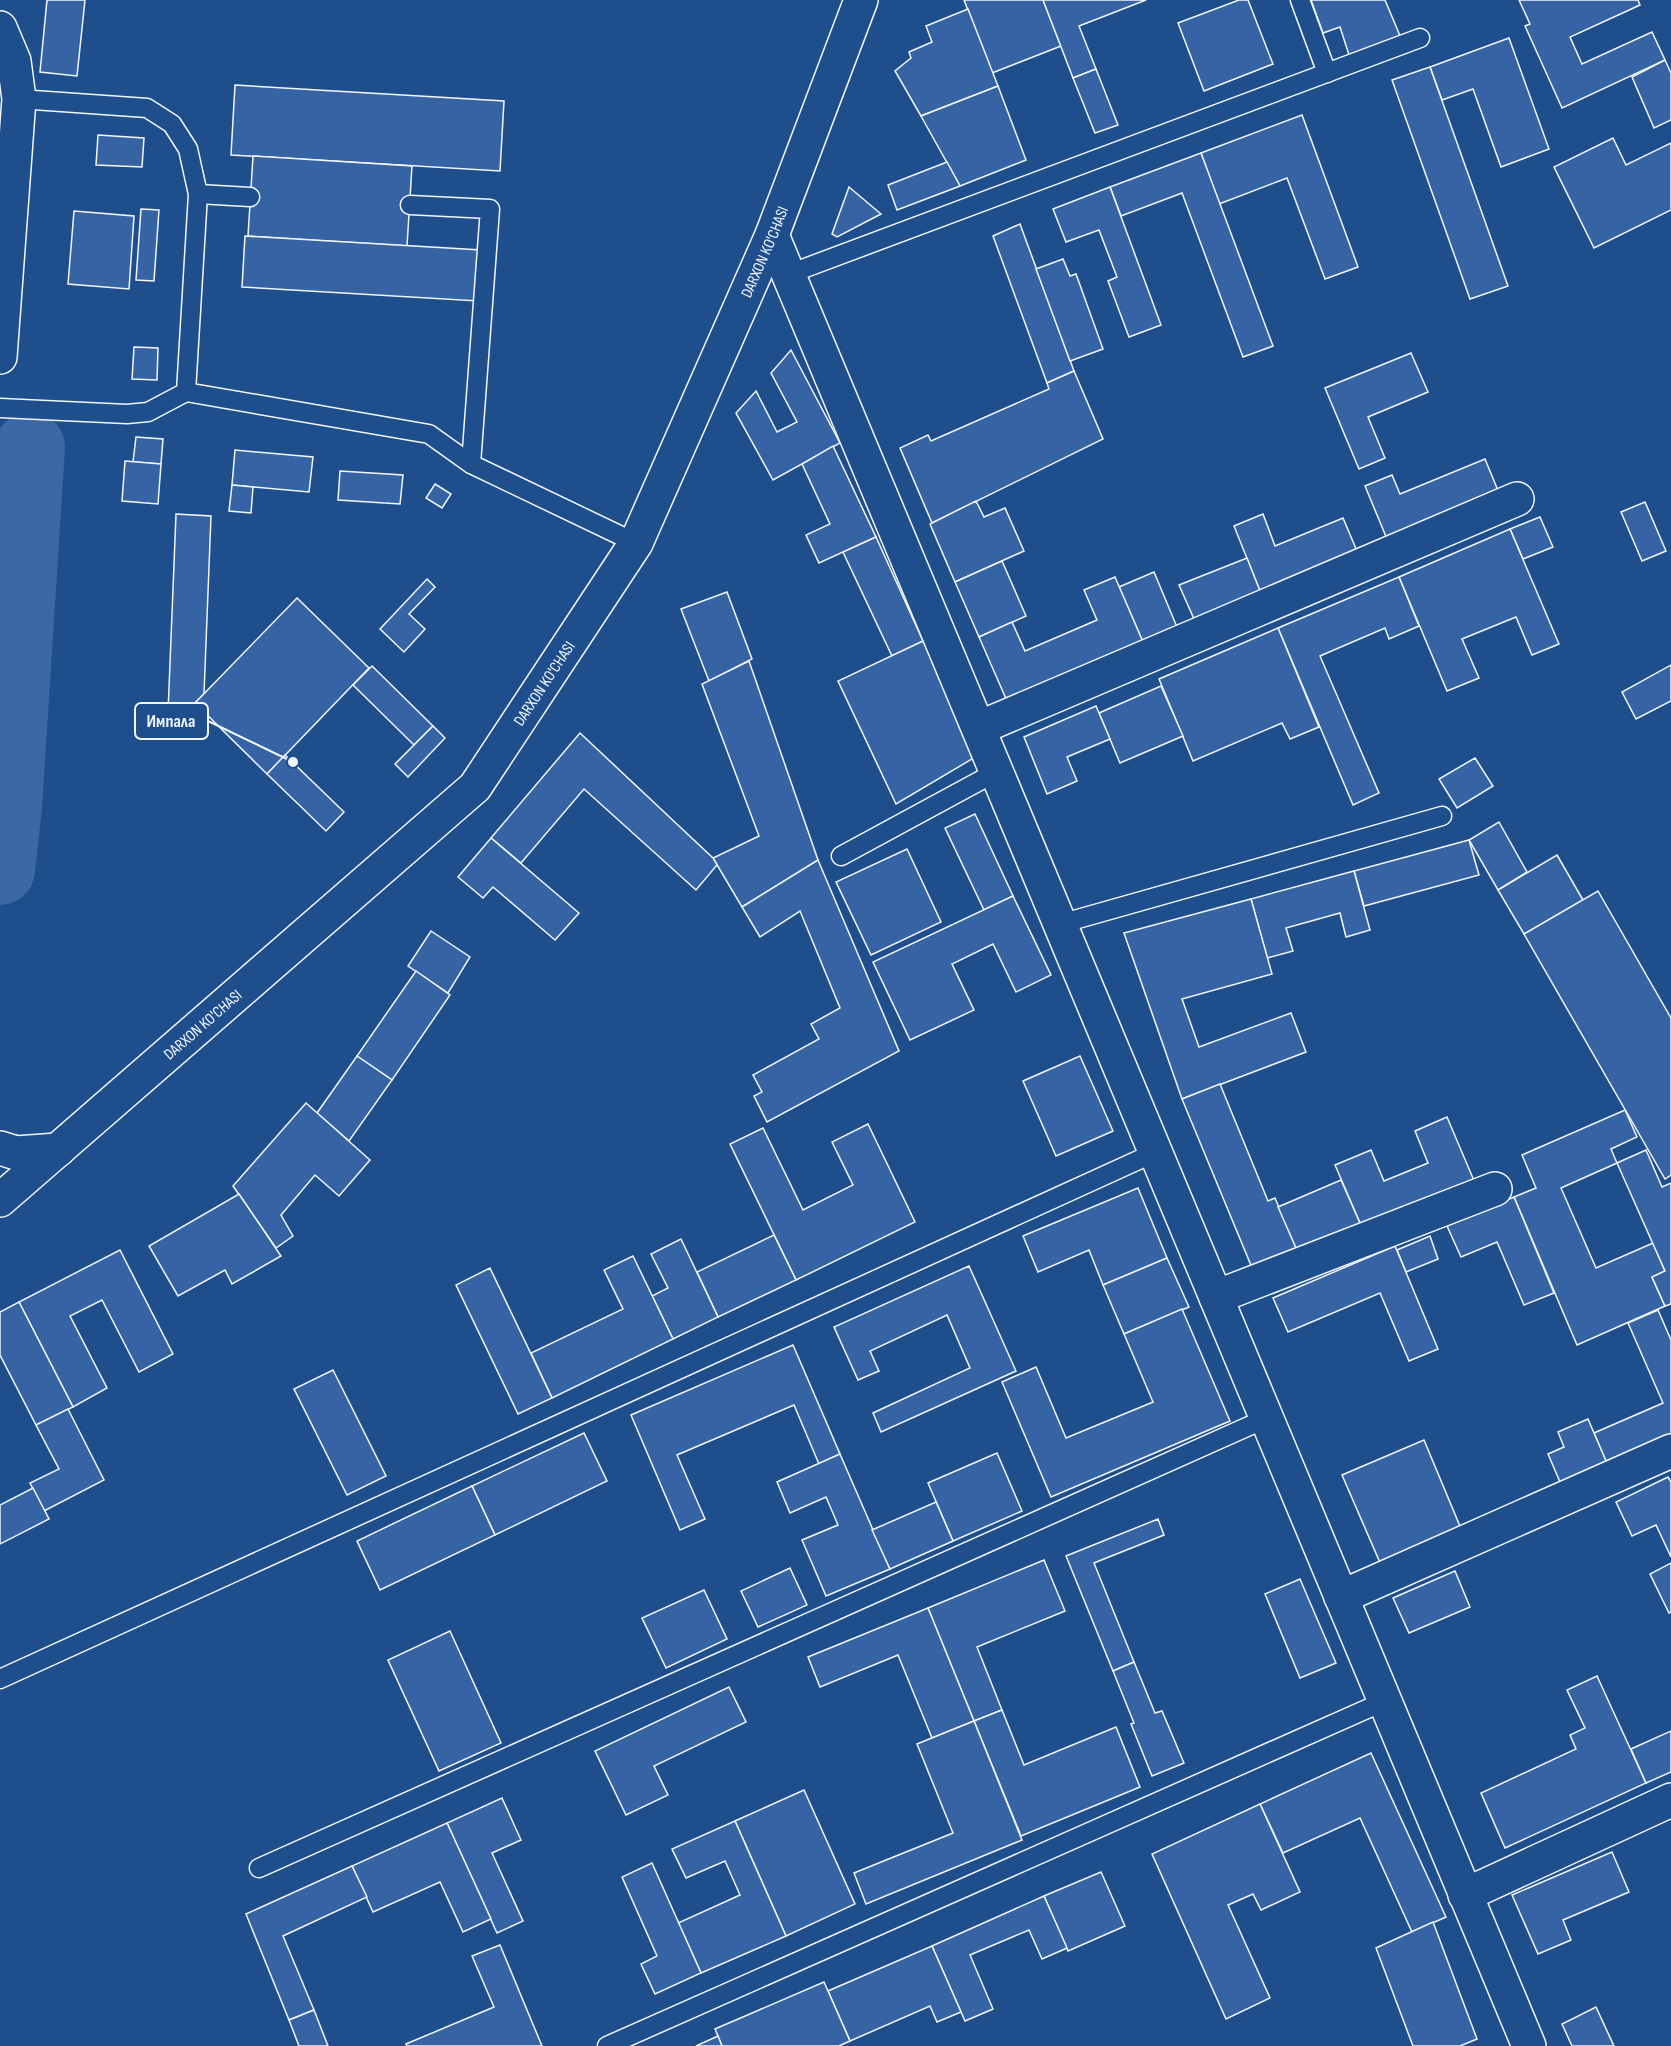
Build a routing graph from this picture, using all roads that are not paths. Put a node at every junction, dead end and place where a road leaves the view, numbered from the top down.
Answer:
1 (861, 0) edge
2 (1300, 0) edge
3 (0, 28) edge
4 (1420, 38) dead end
5 (1327, 73) junction
6 (19, 99) junction
7 (198, 194) junction
8 (250, 197) dead end
9 (410, 206) dead end
10 (772, 234) junction
11 (789, 274) junction
12 (0, 357) edge
13 (186, 392) junction
14 (0, 408) edge
15 (471, 464) junction
16 (1517, 499) dead end
17 (636, 543) junction
18 (978, 728) junction
19 (996, 772) junction
20 (1442, 816) dead end
21 (841, 856) dead end
22 (1060, 924) junction
23 (0, 1148) edge
24 (58, 1150) junction
25 (1156, 1152) junction
26 (1495, 1189) dead end
27 (0, 1200) edge
28 (1216, 1297) junction
29 (1266, 1418) junction
30 (1671, 1451) edge
31 (1341, 1597) junction
32 (0, 1679) edge
33 (1385, 1701) junction
34 (1671, 1800) edge
35 (259, 1868) dead end
36 (1465, 1894) junction
37 (607, 2046) edge
38 (1529, 2046) edge

1 - 10 main road, DARXON KO'CHASI
2 - 5 lane
3 - 6 main road
4 - 5 lane
5 - 11 lane
6 - 7 lane
6 - 12 main road
7 - 8 lane
7 - 13 lane
9 - 15 lane
10 - 11 main road
10 - 17 main road, DARXON KO'CHASI
11 - 18 main road
13 - 14 lane
13 - 15 lane
15 - 17 lane
16 - 18 main road
17 - 24 main road, DARXON KO'CHASI
18 - 19 main road
19 - 21 lane
19 - 22 main road
20 - 22 lane
22 - 25 main road
23 - 24 main road
24 - 27 main road, DARXON KO'CHASI
25 - 28 main road
25 - 32 lane
26 - 28 main road
28 - 29 main road
29 - 31 main road
29 - 35 lane
30 - 31 main road
31 - 33 main road
33 - 36 main road
33 - 37 lane
34 - 36 main road
36 - 38 main road

